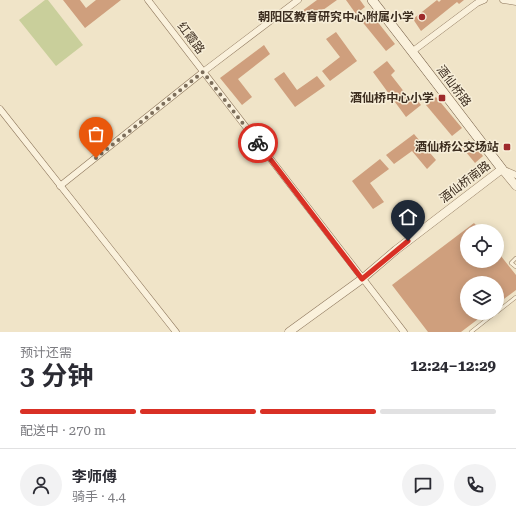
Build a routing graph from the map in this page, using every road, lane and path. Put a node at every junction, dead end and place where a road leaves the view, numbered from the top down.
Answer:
1 (148, 0) edge
2 (298, 0) edge
3 (372, 0) edge
4 (484, 0) edge
5 (503, 0) edge
6 (516, 2) edge
7 (412, 51) junction
8 (203, 72) junction
9 (0, 109) edge
10 (502, 169) junction
11 (516, 175) edge
12 (60, 186) junction
13 (516, 186) edge
14 (516, 258) edge
15 (516, 266) edge
16 (362, 279) junction
17 (516, 296) edge
18 (504, 306) edge
19 (486, 320) edge
20 (176, 332) edge
21 (290, 332) edge
22 (404, 332) edge
23 (471, 332) edge

1 - 8 street, 红霞路
2 - 8 street
3 - 7 main road, 酒仙桥路
4 - 7 street
5 - 6 street
7 - 10 main road, 酒仙桥路
8 - 12 street
8 - 16 street, 红霞路
9 - 12 street
10 - 11 street
10 - 13 street, 酒仙桥路
10 - 16 street, 酒仙桥南路
12 - 20 street
14 - 15 lane
16 - 21 street, 酒仙桥南路
16 - 22 street, 红霞路
17 - 18 lane
19 - 23 lane

